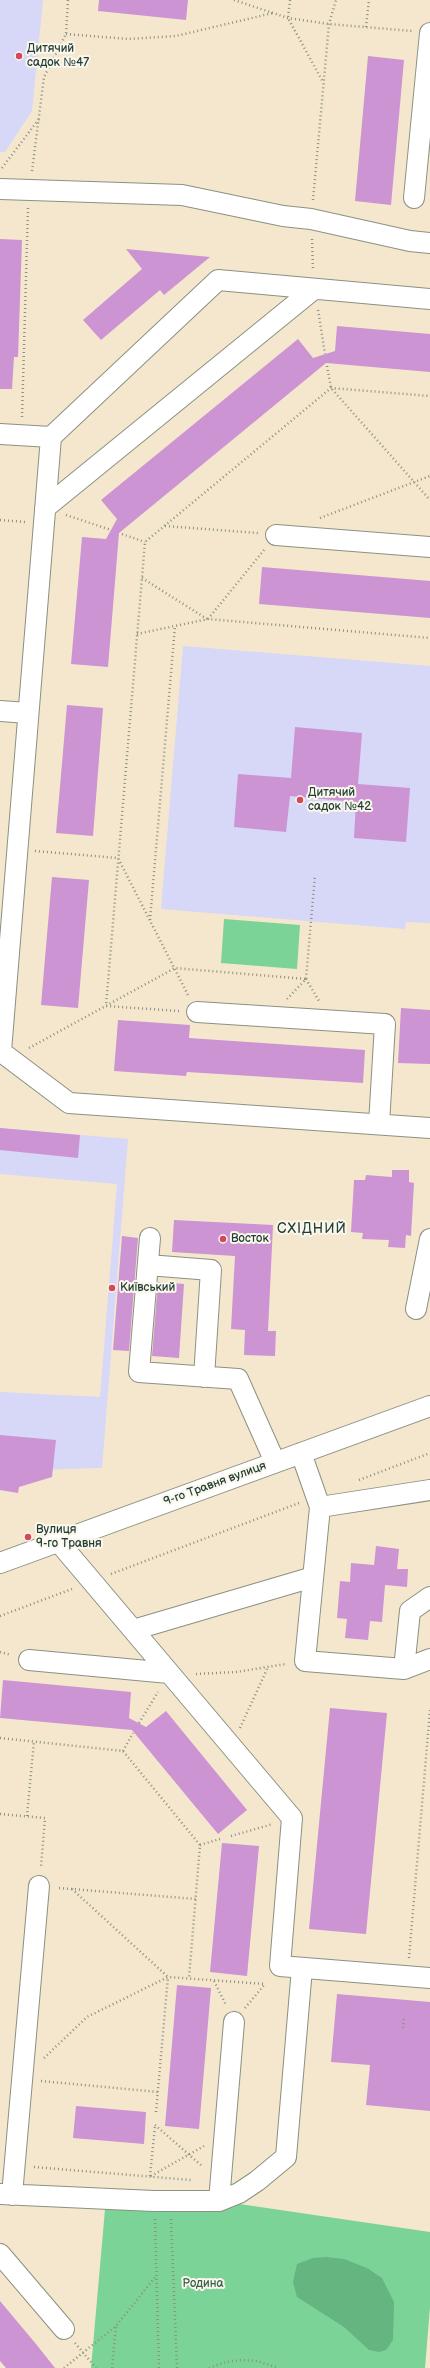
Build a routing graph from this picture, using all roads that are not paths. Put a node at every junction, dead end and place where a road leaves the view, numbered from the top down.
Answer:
1 (429, 33) edge
2 (0, 189) edge
3 (414, 198) dead end
4 (430, 243) edge
5 (314, 289) junction
6 (430, 299) edge
7 (0, 434) edge
8 (51, 438) junction
9 (44, 516) junction
10 (276, 535) road end
11 (430, 547) edge
12 (0, 711) edge
13 (28, 713) junction
14 (6, 902) edge
15 (197, 1012) road end
16 (0, 1051) edge
17 (379, 1124) junction
18 (430, 1128) edge
19 (150, 1238) dead end
20 (430, 1239) edge
21 (148, 1265) junction
22 (416, 1309) dead end
23 (204, 1377) junction
24 (430, 1406) edge
25 (301, 1452) junction
26 (275, 1462) junction
27 (430, 1490) edge
28 (318, 1501) junction
29 (57, 1540) junction
30 (0, 1563) edge
31 (313, 1577) junction
32 (430, 1597) edge
33 (133, 1630) junction
34 (430, 1659) edge
35 (29, 1660) dead end
36 (404, 1669) junction
37 (170, 1673) junction
38 (39, 1886) road end
39 (302, 1968) junction
40 (430, 1978) edge
41 (234, 2022) road end
42 (220, 2192) junction
43 (6, 2194) edge
44 (0, 2254) edge
45 (64, 2329) dead end

1 - 3 street
2 - 4 street
5 - 6 street
5 - 8 street
5 - 9 street
7 - 8 street
8 - 9 street
9 - 13 street
10 - 11 street
12 - 13 street
13 - 14 street
14 - 16 street
15 - 17 street
16 - 17 street
17 - 18 street
19 - 21 street
20 - 22 street
21 - 23 street
21 - 23 street
23 - 26 street
24 - 25 street, 9-го Травня вулиця
25 - 26 street, 9-го Травня вулиця
25 - 28 street
26 - 29 street, 9-го Травня вулиця
27 - 28 street
28 - 31 street
29 - 30 street, 9-го Травня вулиця
29 - 33 street
31 - 33 street
31 - 36 street
32 - 36 street
33 - 37 street
34 - 36 street
35 - 37 street
37 - 39 street
38 - 43 street
39 - 40 street
39 - 42 street
41 - 42 street
42 - 43 street
44 - 45 street

